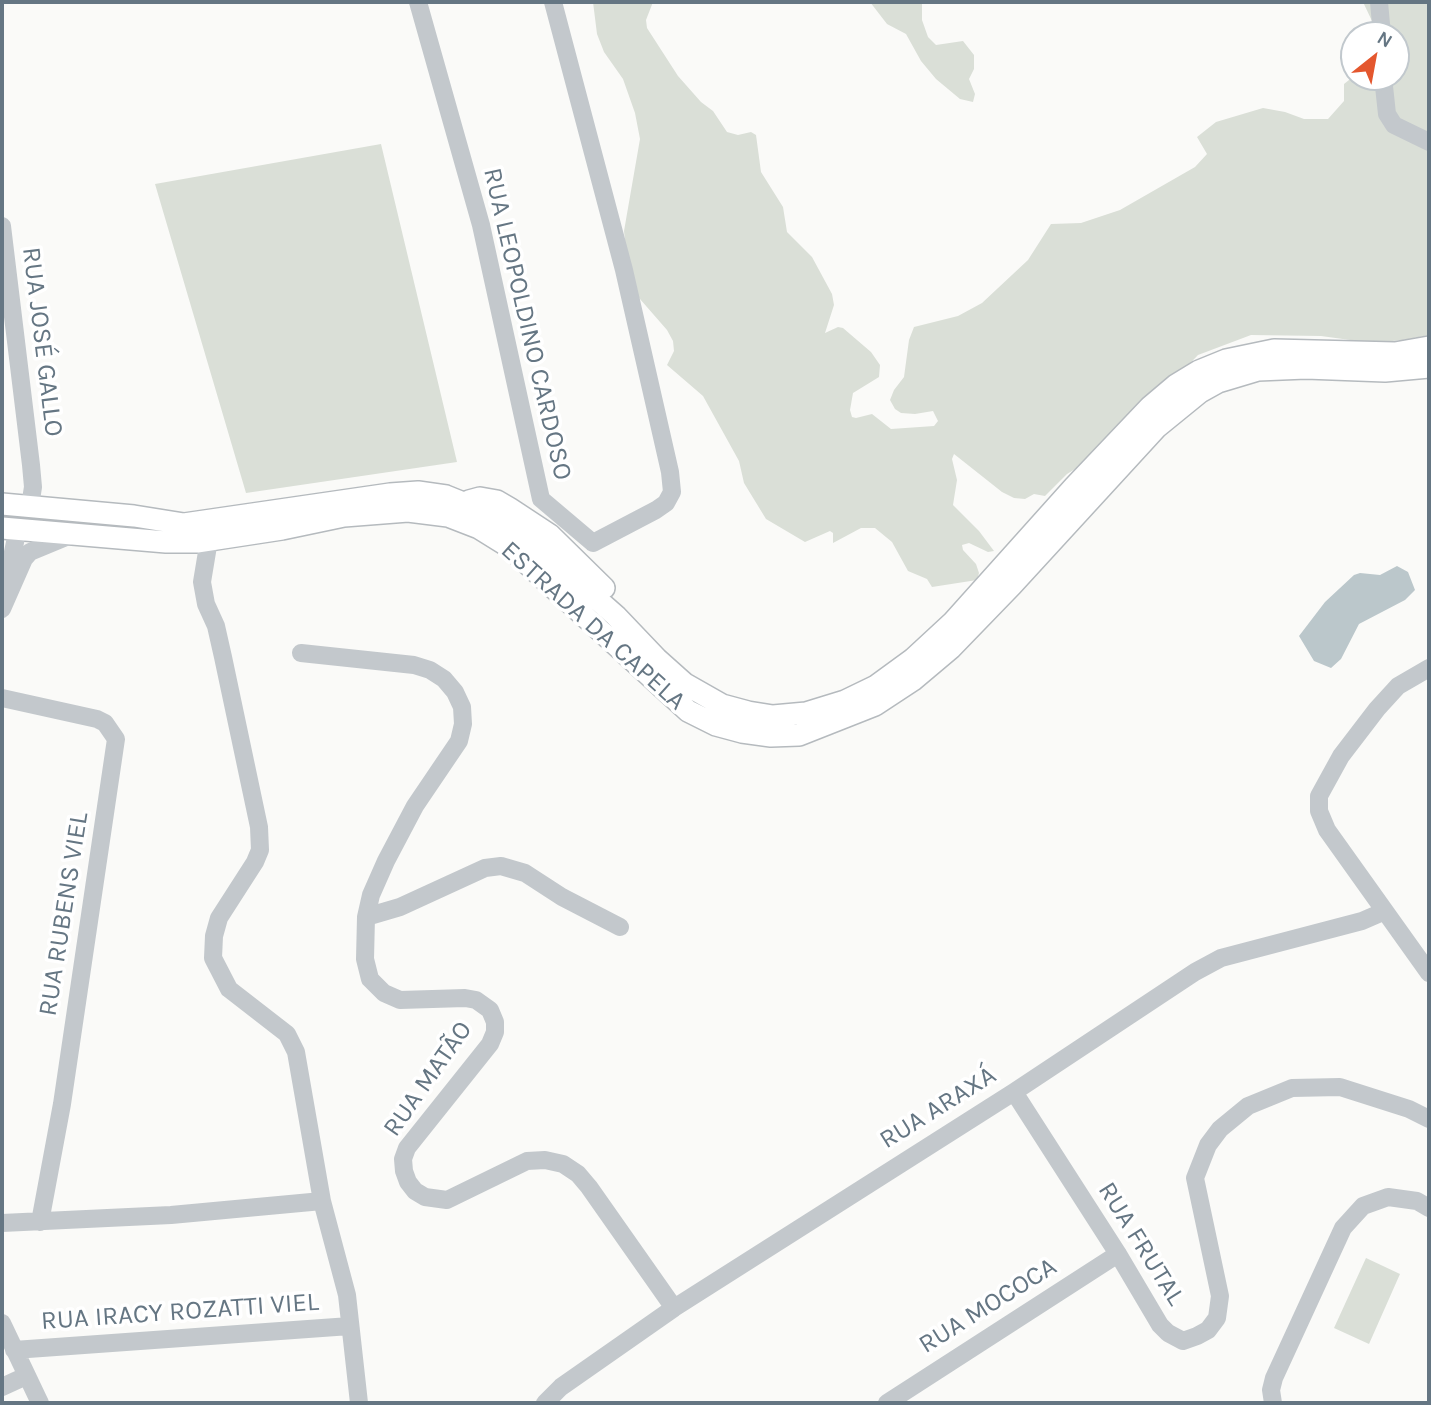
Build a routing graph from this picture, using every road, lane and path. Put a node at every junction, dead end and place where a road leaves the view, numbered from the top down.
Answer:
1 (418, 2) edge
2 (553, 2) edge
3 (1379, 2) edge
4 (1381, 21) edge
5 (1385, 91) edge
6 (1429, 142) edge
7 (2, 226) edge
8 (1429, 347) edge
9 (1429, 368) edge
10 (541, 499) junction
11 (462, 502) junction
12 (2, 504) edge
13 (30, 506) junction
14 (509, 508) junction
15 (10, 528) edge
16 (75, 534) junction
17 (209, 540) junction
18 (593, 543) junction
19 (587, 572) junction
20 (2, 608) edge
21 (608, 620) junction
22 (300, 653) dead end
23 (1429, 668) edge
24 (2, 698) edge
25 (1385, 911) junction
26 (366, 917) junction
27 (621, 928) dead end
28 (1429, 973) edge
29 (1014, 1092) junction
30 (1429, 1119) edge
31 (322, 1201) junction
32 (1429, 1208) edge
33 (40, 1222) junction
34 (2, 1223) edge
35 (1118, 1254) junction
36 (674, 1308) junction
37 (2, 1323) edge
38 (350, 1326) junction
39 (14, 1350) junction
40 (26, 1376) junction
41 (2, 1387) edge
42 (547, 1402) edge
43 (40, 1403) edge
44 (359, 1403) edge
45 (887, 1403) edge
46 (1273, 1403) edge

1 - 10 street, RUA LEOPOLDINO CARDOSO
2 - 18 street
3 - 4 street
5 - 6 street
7 - 13 street, RUA JOSÉ GALLO
8 - 21 main road, ESTRADA DA CAPELA
9 - 21 main road, ESTRADA DA CAPELA
10 - 14 street
10 - 18 street, RUA LEOPOLDINO CARDOSO
11 - 13 main road, ESTRADA DA CAPELA
11 - 14 main road
11 - 21 main road, ESTRADA DA CAPELA
12 - 13 main road, ESTRADA DA CAPELA
14 - 19 main road
15 - 16 main road, ESTRADA DA CAPELA
15 - 20 street
16 - 17 main road, ESTRADA DA CAPELA
16 - 20 street
17 - 21 main road, ESTRADA DA CAPELA
17 - 31 street
18 - 19 street
19 - 21 main road
22 - 26 street, RUA MATÃO
23 - 25 street
24 - 33 street, RUA RUBENS VIEL
25 - 28 street
25 - 29 street, RUA ARAXÁ
26 - 27 street
26 - 36 street, RUA MATÃO
29 - 35 street, RUA FRUTAL
29 - 36 street, RUA ARAXÁ
30 - 35 street, RUA FRUTAL
31 - 33 street
31 - 38 street
32 - 46 street
33 - 34 street
35 - 45 street, RUA MOCOCA
36 - 42 street, RUA ARAXÁ
37 - 39 street
38 - 39 street, RUA IRACY ROZATTI VIEL
38 - 44 street
39 - 40 street
40 - 41 street
40 - 43 street

